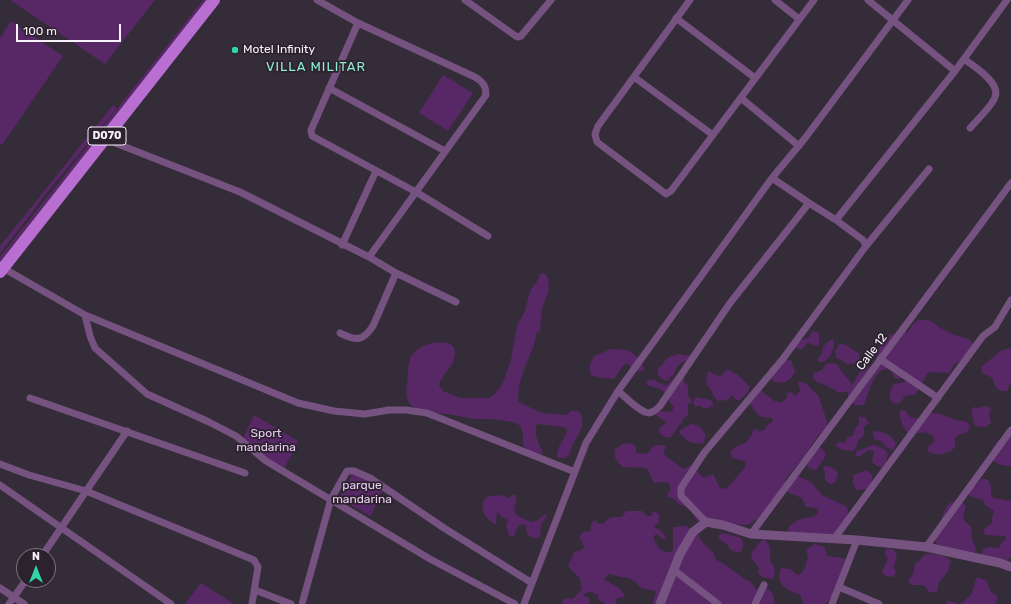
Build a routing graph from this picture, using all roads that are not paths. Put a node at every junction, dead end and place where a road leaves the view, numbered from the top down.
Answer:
1 (214, 0) edge
2 (317, 0) edge
3 (465, 0) edge
4 (551, 0) edge
5 (690, 0) edge
6 (775, 0) edge
7 (814, 0) edge
8 (868, 0) edge
9 (908, 0) edge
10 (1007, 0) edge
11 (676, 18) junction
12 (800, 19) junction
13 (893, 20) junction
14 (358, 23) junction
15 (964, 59) junction
16 (955, 71) junction
17 (634, 77) junction
18 (756, 78) junction
19 (330, 88) junction
20 (740, 98) junction
21 (970, 128) dead end
22 (712, 136) junction
23 (105, 139) junction
24 (799, 146) junction
25 (445, 151) junction
26 (929, 169) dead end
27 (376, 171) junction
28 (772, 178) junction
29 (1011, 183) edge
30 (416, 192) junction
31 (809, 203) junction
32 (836, 220) junction
33 (488, 236) dead end
34 (342, 245) junction
35 (866, 246) junction
36 (369, 258) junction
37 (1, 270) edge
38 (396, 273) junction
39 (1011, 300) edge
40 (456, 302) dead end
41 (85, 314) junction
42 (340, 333) dead end
43 (880, 360) junction
44 (618, 391) junction
45 (30, 398) dead end
46 (938, 398) junction
47 (1011, 430) edge
48 (127, 431) junction
49 (0, 464) edge
50 (575, 472) junction
51 (245, 473) dead end
52 (0, 485) edge
53 (86, 491) junction
54 (331, 499) junction
55 (706, 522) junction
56 (61, 527) junction
57 (751, 534) junction
58 (834, 539) junction
59 (857, 540) junction
60 (47, 548) edge
61 (926, 548) junction
62 (1010, 565) edge
63 (674, 570) junction
64 (532, 583) junction
65 (764, 585) dead end
66 (839, 587) junction
67 (0, 588) edge
68 (20, 588) edge
69 (255, 590) junction
70 (14, 597) junction
71 (9, 604) edge
72 (24, 604) edge
73 (172, 604) edge
74 (252, 604) edge
75 (291, 604) edge
76 (302, 604) edge
77 (515, 604) edge
78 (524, 604) edge
79 (660, 604) edge
80 (718, 604) edge
81 (755, 604) edge
82 (832, 604) edge
83 (879, 604) edge

1 - 23 main road, D070
2 - 14 street
3 - 4 street
5 - 11 street
6 - 12 street
7 - 12 street
8 - 13 street
9 - 13 street
10 - 15 street
11 - 17 street
11 - 18 street
12 - 18 street
13 - 16 street
13 - 24 street
14 - 19 street
14 - 25 street
15 - 16 street
15 - 21 street
16 - 32 street
17 - 22 street
17 - 22 street
18 - 20 street
19 - 25 street
19 - 27 street
20 - 22 street
20 - 24 street
23 - 34 street
23 - 37 main road, D070
24 - 28 street
25 - 30 street
26 - 35 street
27 - 30 street
27 - 34 street
28 - 31 street
28 - 44 street
29 - 43 street, Calle 12
30 - 33 street
30 - 36 street
31 - 32 street
31 - 44 street
32 - 35 street
34 - 36 street
35 - 55 street
36 - 38 street
37 - 41 street
38 - 40 street
38 - 42 street
39 - 46 street
41 - 50 street
41 - 54 street
43 - 46 street
43 - 57 street, Calle 12
44 - 50 street
45 - 48 street
46 - 58 street
47 - 61 street
48 - 51 street
48 - 53 street
49 - 53 street
50 - 64 street
52 - 56 street
53 - 56 street
53 - 69 street
54 - 64 street
54 - 76 street
54 - 77 street
55 - 57 street
55 - 63 street
56 - 60 street
56 - 73 street
57 - 58 street
58 - 59 street
59 - 61 street
59 - 66 street
61 - 62 street
63 - 79 street
63 - 80 street
64 - 78 street
65 - 81 street
66 - 82 street
66 - 83 street
67 - 70 street
68 - 70 street
69 - 74 street
69 - 75 street
70 - 71 street
70 - 72 street

